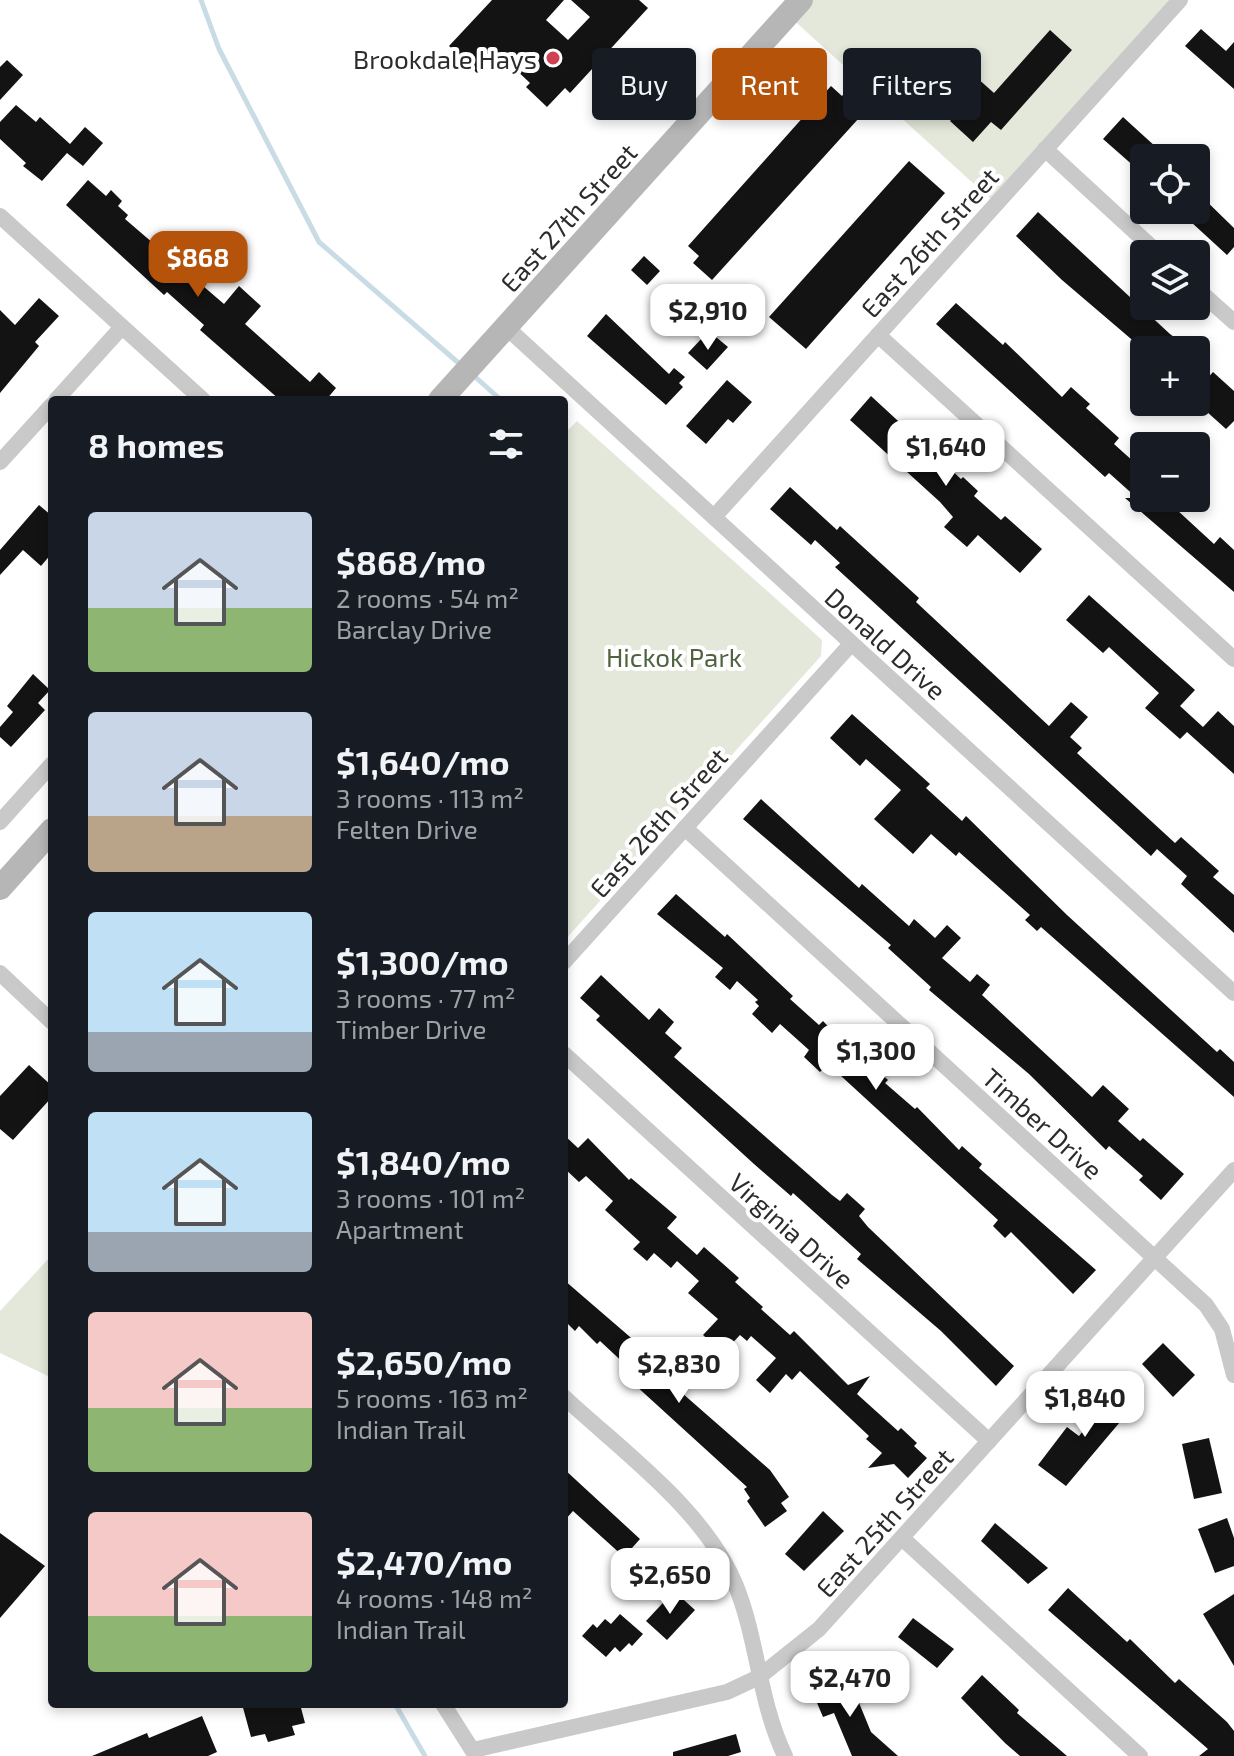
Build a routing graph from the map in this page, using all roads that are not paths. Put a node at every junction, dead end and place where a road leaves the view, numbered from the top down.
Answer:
1 (801, 0) edge
2 (1180, 0) edge
3 (1045, 149) junction
4 (0, 216) edge
5 (1144, 240) edge
6 (1210, 301) edge
7 (1234, 322) edge
8 (122, 327) junction
9 (878, 335) junction
10 (498, 336) junction
11 (60, 396) edge
12 (199, 396) edge
13 (444, 396) edge
14 (48, 409) edge
15 (0, 462) edge
16 (714, 517) junction
17 (851, 644) junction
18 (1234, 659) edge
19 (48, 768) edge
20 (0, 822) edge
21 (685, 828) junction
22 (48, 834) edge
23 (0, 888) edge
24 (568, 958) edge
25 (0, 973) edge
26 (1234, 993) edge
27 (48, 1018) edge
28 (568, 1058) edge
29 (1234, 1170) edge
30 (1155, 1258) junction
31 (1234, 1375) edge
32 (568, 1401) edge
33 (989, 1441) junction
34 (902, 1538) junction
35 (759, 1677) junction
36 (446, 1708) edge
37 (474, 1753) edge
38 (785, 1756) edge
39 (1140, 1756) edge

1 - 10 main road, East 27th Street
2 - 3 street, East 26th Street
3 - 5 street
3 - 9 street, East 26th Street
4 - 8 street
6 - 7 street
8 - 11 street
8 - 12 street
9 - 16 street, East 26th Street
9 - 18 street
10 - 13 main road, East 27th Street
10 - 16 street, Donald Drive
14 - 15 street
16 - 17 street, Donald Drive
17 - 21 street, East 26th Street
17 - 26 street, Donald Drive
19 - 20 street
21 - 24 street, East 26th Street
21 - 30 street, Timber Drive
22 - 23 main road
25 - 27 street
28 - 33 street, Virginia Drive
29 - 30 street, East 25th Street
30 - 31 street, Timber Drive
30 - 33 street, East 25th Street
32 - 35 street
33 - 34 street, East 25th Street
34 - 35 street, East 25th Street
34 - 39 street
35 - 37 street, East 25th Street
35 - 38 street
36 - 37 street

